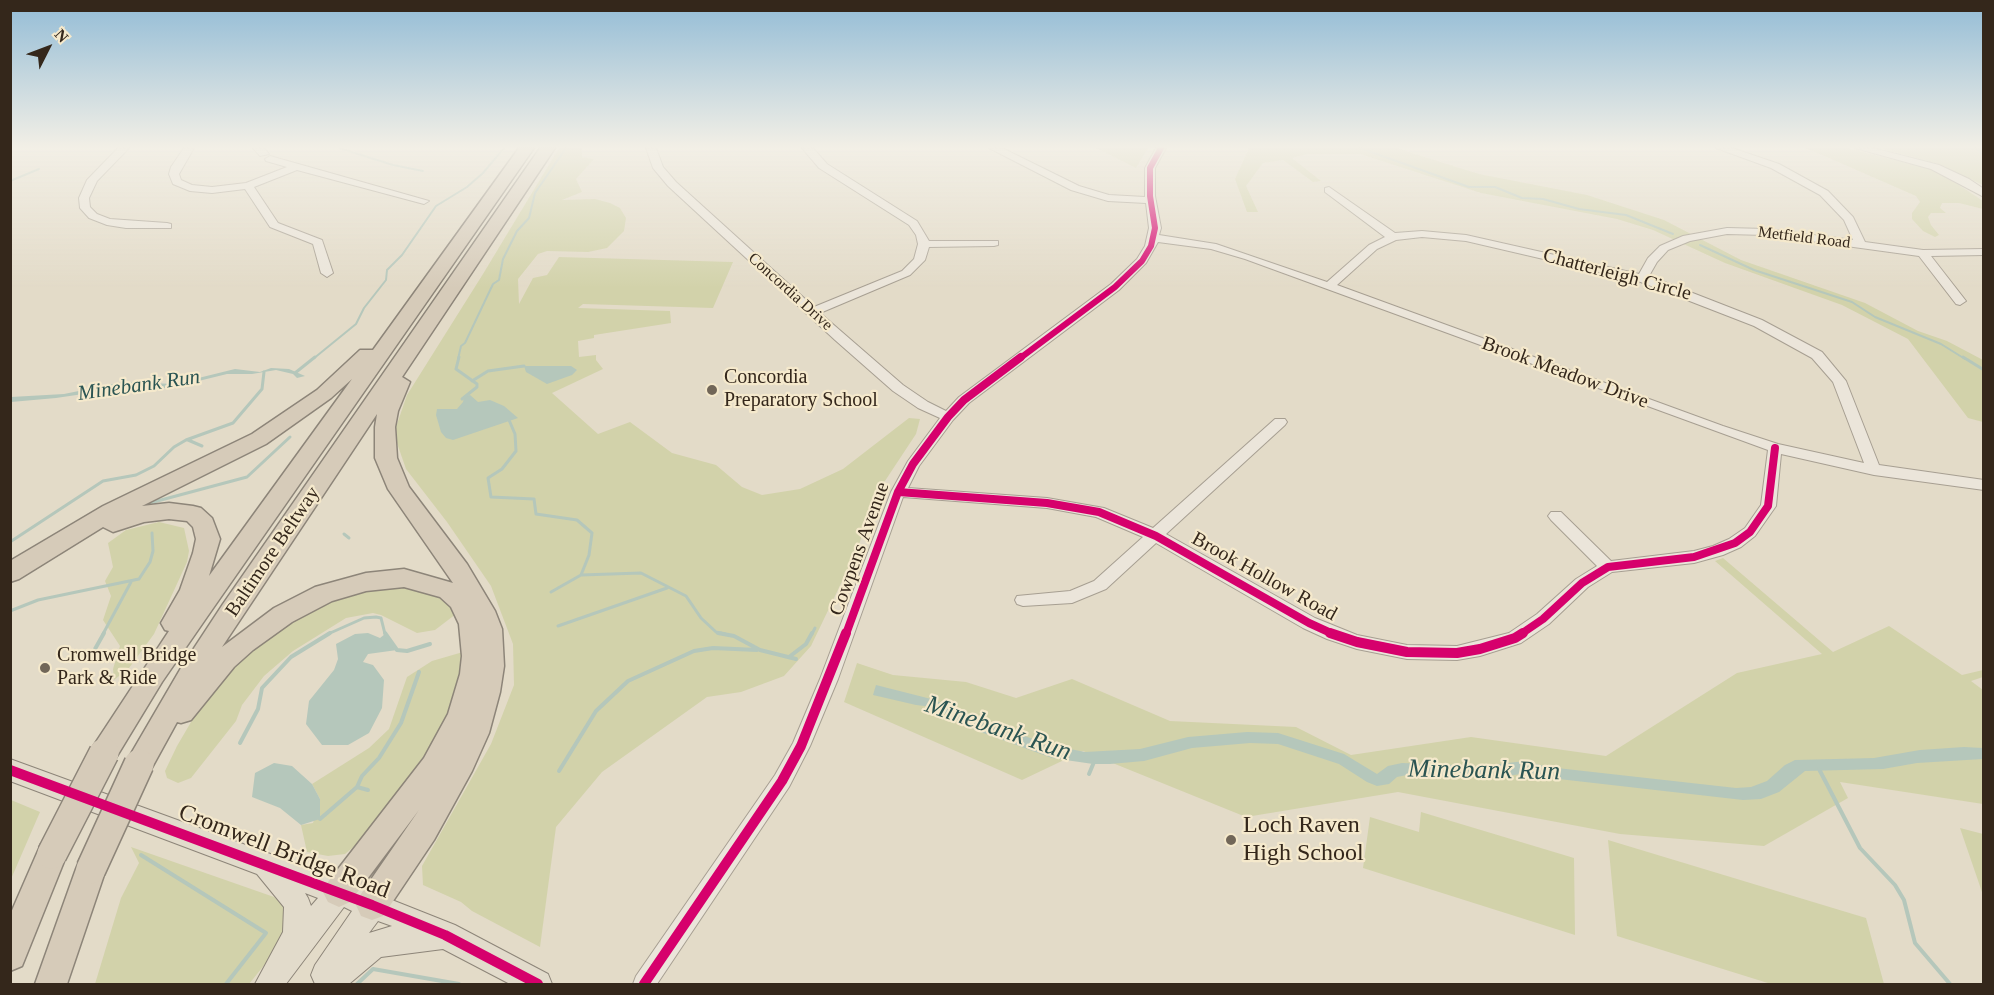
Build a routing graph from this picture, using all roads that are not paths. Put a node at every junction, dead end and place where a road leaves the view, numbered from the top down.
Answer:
1 (86, 194) edge
2 (254, 194) edge
3 (399, 194) edge
4 (494, 194) edge
5 (516, 194) edge
6 (685, 194) edge
7 (868, 194) edge
8 (1099, 194) edge
9 (1335, 194) edge
10 (1825, 194) edge
11 (1150, 196) joint
12 (424, 201) dead end
13 (167, 226) dead end
14 (1393, 237) junction
15 (1154, 238) junction
16 (994, 243) dead end
17 (924, 244) junction
18 (1861, 245) junction
19 (1983, 252) edge
20 (1923, 253) junction
21 (327, 273) dead end
22 (1641, 278) junction
23 (1329, 286) junction
24 (420, 299) junction
25 (1960, 301) dead end
26 (812, 312) junction
27 (422, 332) junction
28 (948, 417) junction
29 (1280, 422) dead end
30 (1775, 448) junction
31 (1874, 470) junction
32 (1983, 485) edge
33 (898, 492) junction
34 (1556, 516) dead end
35 (1156, 536) junction
36 (1608, 567) junction
37 (10, 573) edge
38 (10, 584) edge
39 (1023, 600) dead end
40 (108, 746) junction
41 (139, 764) junction
42 (10, 770) edge
43 (266, 865) junction
44 (339, 892) junction
45 (35, 897) junction
46 (372, 905) junction
47 (445, 935) junction
48 (10, 943) edge
49 (10, 955) edge
50 (274, 978) edge
51 (51, 984) edge
52 (319, 984) edge
53 (331, 984) edge
54 (538, 984) edge
55 (644, 984) edge

1 - 13 street
2 - 21 street
3 - 12 street
4 - 24 highway, Baltimore Beltway
5 - 27 highway, Baltimore Beltway
6 - 26 street, Concordia Drive
7 - 17 street
8 - 11 street
9 - 14 street
10 - 18 street
11 - 15 street
14 - 22 street, Chatterleigh Circle
14 - 23 street, Chatterleigh Circle
15 - 23 street, Brook Meadow Drive
15 - 28 street, Cowpens Avenue
16 - 17 street
17 - 26 street
18 - 20 street, Metfield Road
18 - 22 street, Metfield Road
19 - 20 street, Metfield Road
20 - 25 street
22 - 31 street, Chatterleigh Circle
23 - 30 street, Brook Meadow Drive
24 - 37 highway
24 - 40 highway, Baltimore Beltway
26 - 28 street, Concordia Drive
27 - 41 highway, Baltimore Beltway
27 - 46 highway
28 - 33 street, Cowpens Avenue
29 - 35 street
30 - 31 street, Brook Meadow Drive
30 - 36 street, Brook Hollow Road
31 - 32 street, Brook Meadow Drive
33 - 35 street, Brook Hollow Road
33 - 55 street, Cowpens Avenue
34 - 36 street
35 - 36 street, Brook Hollow Road
35 - 39 street
38 - 40 highway
40 - 45 highway, Baltimore Beltway, bridge
41 - 44 highway
41 - 51 highway, Baltimore Beltway, bridge
42 - 43 main road, Cromwell Bridge Road
43 - 44 main road, Cromwell Bridge Road
43 - 50 main road
44 - 46 main road, Cromwell Bridge Road
44 - 50 main road
45 - 48 highway
45 - 49 highway, Baltimore Beltway
46 - 47 main road, Cromwell Bridge Road
46 - 52 main road
47 - 53 main road
47 - 54 main road, Cromwell Bridge Road

